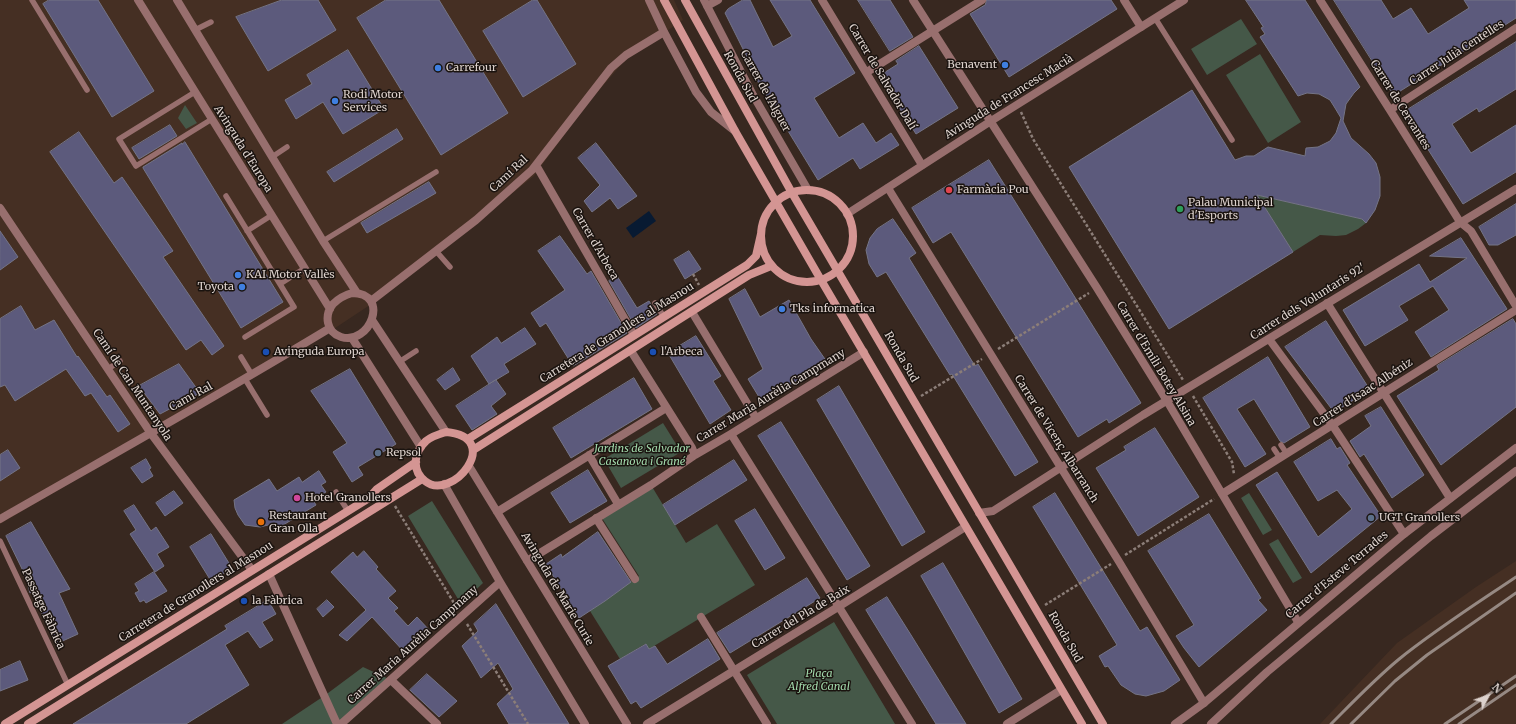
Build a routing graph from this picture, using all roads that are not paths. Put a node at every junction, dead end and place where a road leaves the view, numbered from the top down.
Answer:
1 (32, 0) edge
2 (138, 0) edge
3 (177, 0) edge
4 (649, 0) edge
5 (664, 0) edge
6 (685, 0) edge
7 (718, 0) edge
8 (822, 0) edge
9 (913, 0) edge
10 (982, 0) edge
11 (1124, 0) edge
12 (1184, 0) edge
13 (1320, 0) edge
14 (706, 3) edge
15 (1155, 18) junction
16 (211, 22) dead end
17 (1141, 27) junction
18 (1516, 28) edge
19 (195, 30) junction
20 (933, 31) junction
21 (664, 32) junction
22 (867, 72) junction
23 (87, 90) dead end
24 (195, 92) junction
25 (1390, 110) junction
26 (212, 119) junction
27 (991, 121) junction
28 (735, 131) junction
29 (1232, 140) dead end
30 (287, 147) dead end
31 (272, 157) junction
32 (536, 165) junction
33 (922, 166) junction
34 (436, 172) dead end
35 (888, 188) junction
36 (1516, 188) edge
37 (808, 190) junction
38 (792, 193) junction
39 (226, 196) dead end
40 (776, 202) junction
41 (0, 208) edge
42 (847, 214) junction
43 (272, 215) junction
44 (1460, 222) junction
45 (247, 231) junction
46 (761, 234) junction
47 (323, 241) junction
48 (436, 251) junction
49 (772, 266) junction
50 (450, 267) dead end
51 (305, 268) junction
52 (838, 271) junction
53 (821, 280) junction
54 (280, 284) junction
55 (357, 293) junction
56 (371, 301) junction
57 (655, 303) dead end
58 (1327, 303) junction
59 (1516, 306) edge
60 (330, 309) junction
61 (1516, 310) edge
62 (692, 312) junction
63 (664, 317) junction
64 (372, 320) junction
65 (330, 328) junction
66 (634, 335) junction
67 (245, 337) dead end
68 (352, 338) junction
69 (1269, 339) junction
70 (416, 351) dead end
71 (631, 351) junction
72 (864, 352) junction
73 (241, 357) dead end
74 (120, 361) dead end
75 (399, 362) junction
76 (108, 369) junction
77 (249, 377) junction
78 (1382, 393) junction
79 (1167, 401) junction
80 (666, 408) junction
81 (267, 415) dead end
82 (756, 418) junction
83 (1333, 426) junction
84 (150, 432) junction
85 (446, 432) junction
86 (731, 434) junction
87 (468, 439) junction
88 (1281, 445) dead end
89 (421, 448) junction
90 (1516, 448) edge
91 (1274, 449) dead end
92 (473, 450) junction
93 (589, 455) junction
94 (695, 455) junction
95 (1283, 456) junction
96 (416, 462) junction
97 (469, 466) junction
98 (1060, 467) junction
99 (1516, 471) edge
100 (422, 479) junction
101 (444, 484) junction
102 (336, 492) dead end
103 (1222, 494) junction
104 (1450, 498) junction
105 (618, 504) junction
106 (348, 511) junction
107 (497, 512) junction
108 (979, 513) junction
109 (596, 518) junction
110 (0, 519) edge
111 (966, 527) junction
112 (1404, 534) junction
113 (0, 541) edge
114 (527, 561) junction
115 (252, 570) junction
116 (269, 574) junction
117 (634, 579) dead end
118 (500, 582) junction
119 (838, 607) junction
120 (701, 617) dead end
121 (1298, 622) junction
122 (734, 670) junction
123 (391, 680) junction
124 (68, 685) junction
125 (1061, 690) junction
126 (1204, 702) junction
127 (5, 724) edge
128 (28, 724) edge
129 (337, 724) edge
130 (341, 724) edge
131 (437, 724) edge
132 (586, 724) edge
133 (627, 724) edge
134 (647, 724) edge
135 (767, 724) edge
136 (912, 724) edge
137 (1006, 724) edge
138 (1082, 724) edge
139 (1102, 724) edge
140 (1175, 724) edge
141 (1212, 724) edge

1 - 23 lane
2 - 24 street, Avinguda d'Europa
3 - 19 street, Avinguda d'Europa
4 - 21 street
5 - 28 main road
6 - 38 main road, Ronda Sud
7 - 14 street
8 - 22 street, Carrer de Salvador Dalí
9 - 20 street, Carrer d'Emili Botey Alsina
10 - 20 street
11 - 17 street
12 - 15 street, Avinguda de Francesc Macià
13 - 25 street, Carrer de Cervantes
14 - 37 street, Carrer de l'Alguer
15 - 17 street, Avinguda de Francesc Macià
15 - 29 lane
16 - 19 lane
17 - 27 street, Avinguda de Francesc Macià
18 - 25 street, Carrer Julià Centelles
19 - 31 street, Avinguda d'Europa
20 - 22 street
20 - 27 street, Carrer d'Emili Botey Alsina
21 - 28 street
21 - 32 street, Camí Ral
22 - 33 street, Carrer de Salvador Dalí
24 - 26 street, Avinguda d'Europa
24 - 26 lane
25 - 44 street, Carrer de Cervantes
26 - 43 street, Avinguda d'Europa
27 - 33 street, Avinguda de Francesc Macià
27 - 79 street, Carrer d'Emili Botey Alsina
28 - 40 main road
30 - 31 lane
31 - 47 street, Avinguda d'Europa
32 - 48 street, Camí Ral
32 - 66 street, Carrer d'Arbeca
33 - 35 street, Avinguda de Francesc Macià
34 - 47 lane
35 - 42 street, Avinguda de Francesc Macià
35 - 98 street, Carrer de Vicenç Albarranch
36 - 44 street, Carrer dels Voluntaris 92'
37 - 38 main road
37 - 42 main road
38 - 40 main road
38 - 52 main road, Ronda Sud
39 - 45 lane
40 - 46 main road, Carretera de Granollers al Masnou
40 - 53 main road
41 - 76 street, Camí de Can Muntanyola
42 - 52 main road
43 - 45 lane
43 - 51 street, Avinguda d'Europa
44 - 58 street, Carrer dels Voluntaris 92'
44 - 59 street, Carrer de Cervantes
45 - 54 lane
46 - 49 main road
46 - 63 main road, Carretera de Granollers al Masnou
47 - 55 street, Avinguda d'Europa
48 - 50 lane
48 - 56 street, Camí Ral
49 - 53 main road
49 - 62 main road, Carretera de Granollers al Masnou
51 - 54 lane
51 - 60 street, Avinguda d'Europa
52 - 53 main road
52 - 108 main road, Ronda Sud
53 - 72 main road
54 - 67 lane
55 - 56 street
55 - 60 street
56 - 64 street
57 - 63 lane
58 - 69 street, Carrer dels Voluntaris 92'
58 - 78 street
60 - 65 street
61 - 78 street, Carrer d'Isaac Albéniz
62 - 71 main road, Carretera de Granollers al Masnou
62 - 82 street
63 - 66 main road, Carretera de Granollers al Masnou
64 - 68 street
64 - 75 street
65 - 68 street
65 - 77 street, Camí Ral
66 - 87 main road, Carretera de Granollers al Masnou
68 - 89 street
69 - 79 street, Carrer dels Voluntaris 92'
69 - 83 street
70 - 75 lane
71 - 80 street
71 - 92 main road, Carretera de Granollers al Masnou
72 - 82 street, Carrer Maria Aurèlia Campmany
72 - 111 main road
73 - 77 lane
74 - 76 lane
75 - 85 street
76 - 84 street, Camí de Can Muntanyola
77 - 81 lane
77 - 84 street, Camí Ral
78 - 83 street, Carrer d'Isaac Albéniz
78 - 104 street
79 - 98 street
79 - 103 street, Carrer d'Emili Botey Alsina
80 - 93 street
80 - 94 street
82 - 86 street, Carrer Maria Aurèlia Campmany
83 - 95 street, Carrer d'Isaac Albéniz
83 - 112 street
84 - 110 street, Camí Ral
84 - 115 street, Camí de Can Muntanyola
85 - 87 main road
85 - 89 main road
86 - 94 street, Carrer Maria Aurèlia Campmany
86 - 119 street
87 - 92 main road
88 - 95 lane
89 - 96 main road
90 - 104 street, Carrer d'Esteve Terrades
91 - 95 lane
92 - 97 main road
93 - 105 street
93 - 107 street
94 - 105 street, Carrer Maria Aurèlia Campmany
95 - 103 street, Carrer d'Isaac Albéniz
96 - 100 main road
96 - 106 main road, Carretera de Granollers al Masnou
97 - 101 main road
97 - 107 street, Avinguda de Marie Curie
98 - 108 street
98 - 126 street, Carrer de Vicenç Albarranch
99 - 141 street
100 - 101 main road
100 - 116 main road
101 - 118 street
102 - 106 lane
103 - 121 street, Carrer d'Emili Botey Alsina
104 - 112 street, Carrer d'Esteve Terrades
105 - 109 street, Carrer Maria Aurèlia Campmany
106 - 115 main road, Carretera de Granollers al Masnou
107 - 114 street, Avinguda de Marie Curie
108 - 139 main road, Ronda Sud
109 - 114 street, Carrer Maria Aurèlia Campmany
109 - 117 street
111 - 119 street, Carrer del Pla de Baix
111 - 125 main road
112 - 121 street, Carrer d'Esteve Terrades
113 - 124 lane, Passatge Fàbrica
114 - 133 street, Avinguda de Marie Curie
115 - 124 main road, Carretera de Granollers al Masnou
116 - 128 main road
116 - 129 street
118 - 123 street, Carrer Maria Aurèlia Campmany
118 - 132 street
119 - 122 street, Carrer del Pla de Baix
119 - 136 street
120 - 122 street
121 - 126 street, Carrer d'Esteve Terrades
122 - 134 street, Carrer del Pla de Baix
122 - 135 street
123 - 130 street, Carrer Maria Aurèlia Campmany
123 - 131 street
124 - 127 main road, Carretera de Granollers al Masnou
125 - 137 street
125 - 138 main road
126 - 140 street, Carrer d'Esteve Terrades

